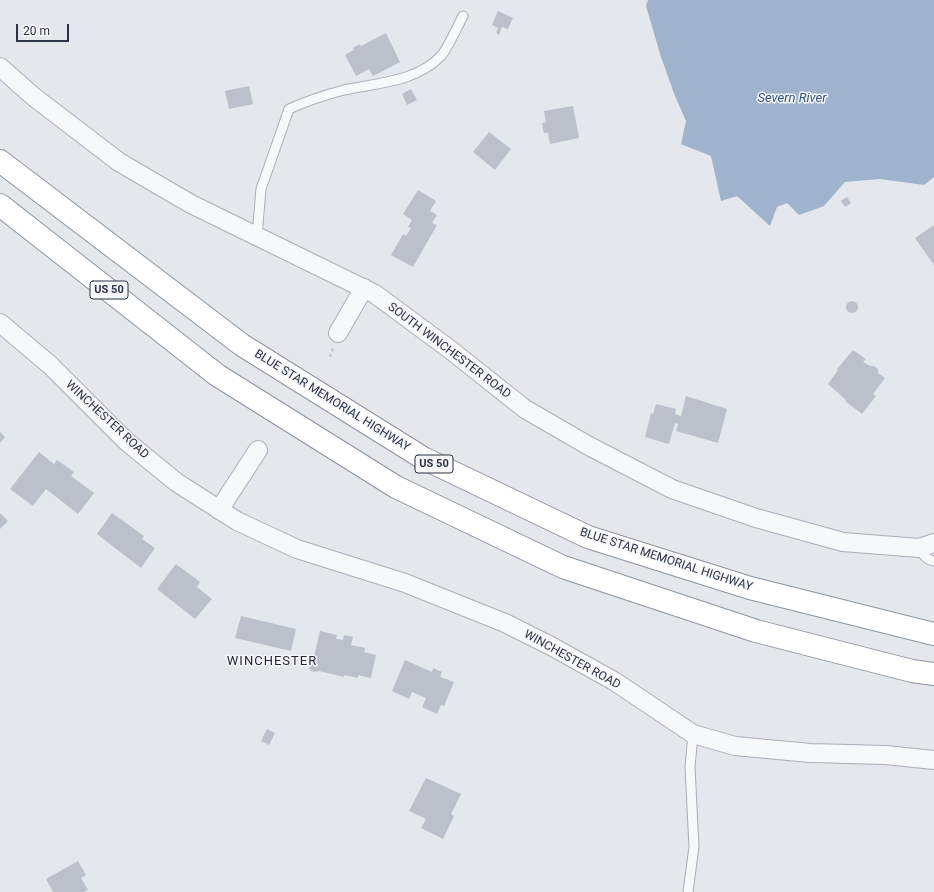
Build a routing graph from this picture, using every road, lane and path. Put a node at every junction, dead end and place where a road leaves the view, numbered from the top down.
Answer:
1 (463, 16) dead end
2 (0, 66) edge
3 (0, 161) edge
4 (0, 205) edge
5 (0, 221) edge
6 (257, 236) junction
7 (364, 288) junction
8 (0, 323) edge
9 (338, 333) dead end
10 (217, 374) junction
11 (258, 450) dead end
12 (219, 510) junction
13 (927, 545) edge
14 (934, 561) edge
15 (934, 634) edge
16 (934, 674) edge
17 (693, 734) junction
18 (934, 760) edge
19 (688, 892) edge

1 - 6 lane
2 - 6 street, SOUTH WINCHESTER ROAD
3 - 15 highway, BLUE STAR MEMORIAL HIGHWAY / US 50
4 - 10 highway, US 50
5 - 10 highway
6 - 7 street, SOUTH WINCHESTER ROAD
7 - 9 street
7 - 13 street, SOUTH WINCHESTER ROAD
8 - 12 street, WINCHESTER ROAD
10 - 16 highway, US 50
11 - 12 street
12 - 17 street, WINCHESTER ROAD
13 - 14 lane
17 - 18 street, WINCHESTER ROAD
17 - 19 lane

